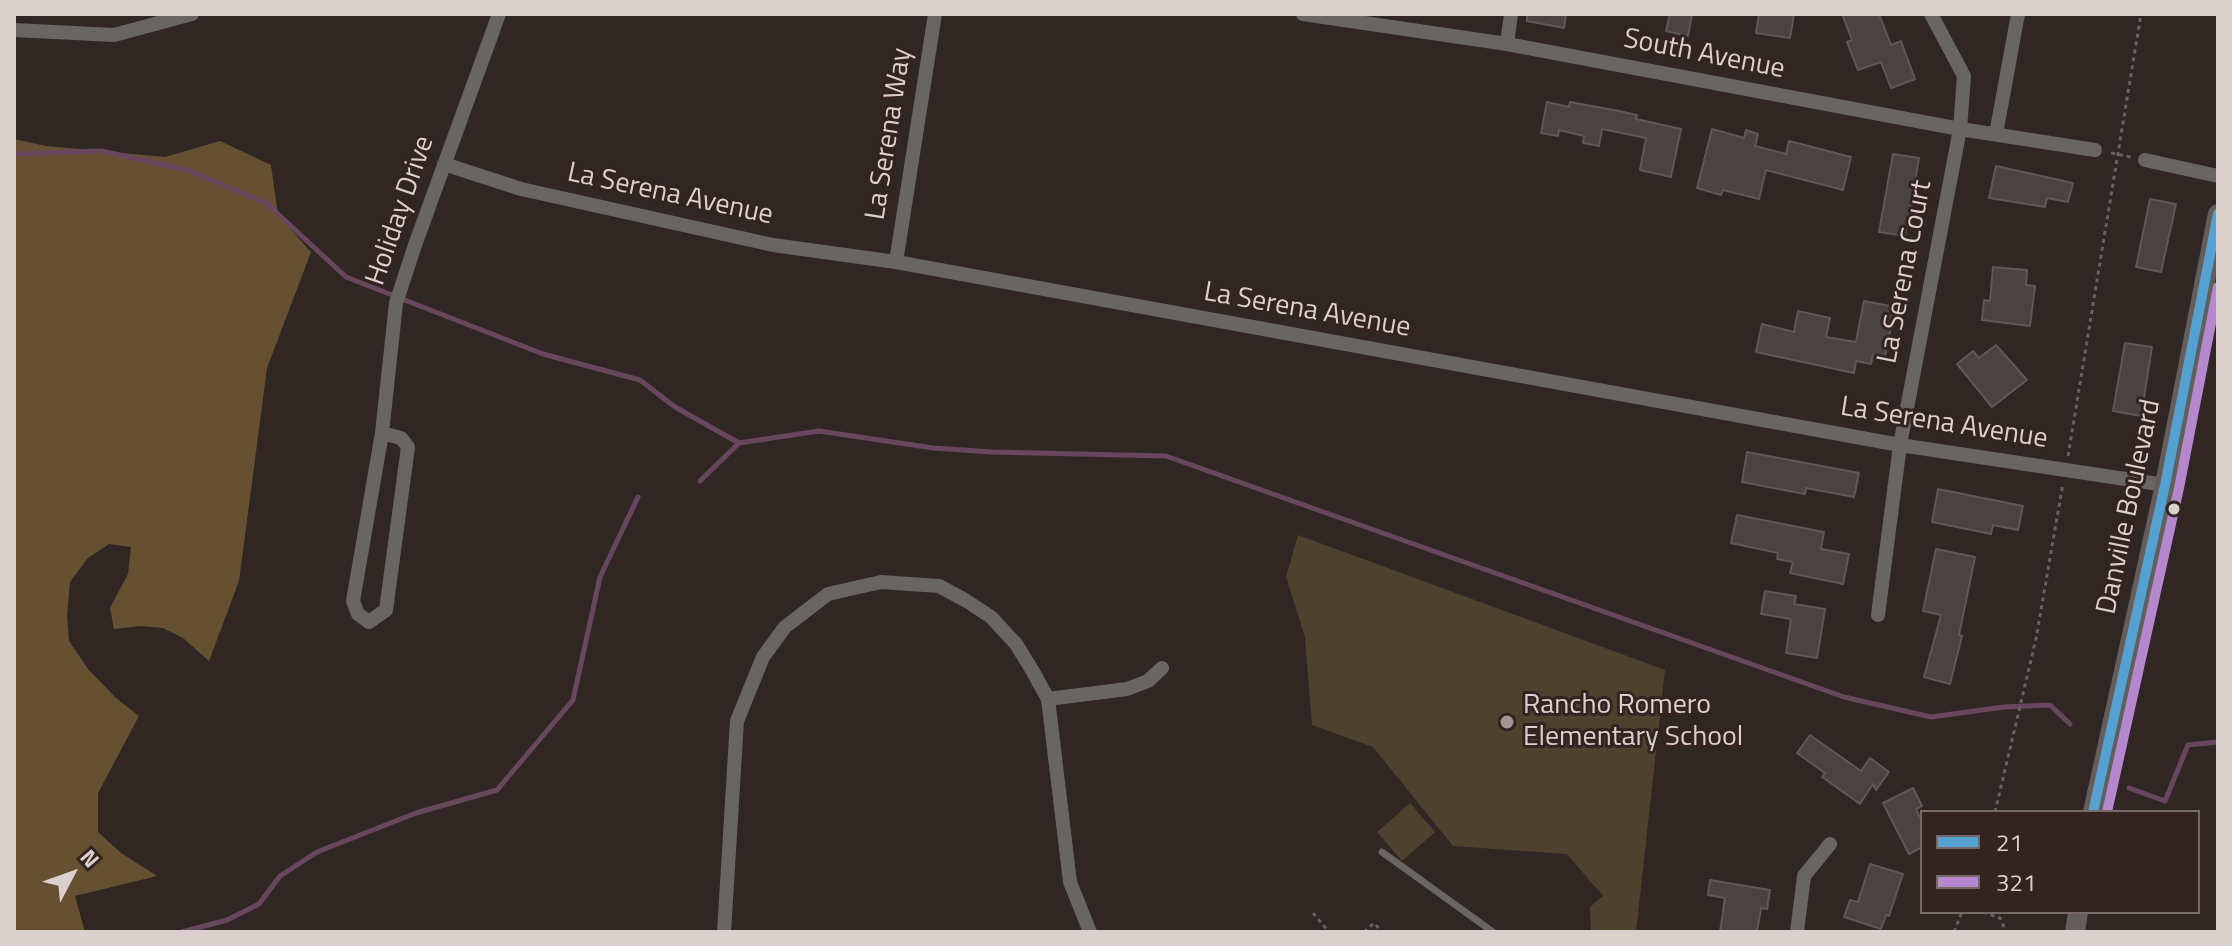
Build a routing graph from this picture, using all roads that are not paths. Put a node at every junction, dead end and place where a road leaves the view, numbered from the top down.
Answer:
1 (192, 14) edge
2 (499, 14) edge
3 (935, 14) edge
4 (1303, 14) edge
5 (1511, 14) edge
6 (1931, 14) edge
7 (2018, 14) edge
8 (14, 30) edge
9 (1507, 44) junction
10 (1960, 129) junction
11 (1996, 134) junction
12 (2095, 150) road end
13 (2145, 160) road end
14 (444, 164) junction
15 (2218, 176) edge
16 (2218, 217) edge
17 (896, 262) junction
18 (382, 433) junction
19 (1900, 445) junction
20 (2165, 485) junction
21 (1878, 615) dead end
22 (1162, 668) dead end
23 (1048, 699) junction
24 (2093, 810) edge
25 (1830, 844) dead end
26 (1382, 852) dead end
27 (724, 932) edge
28 (1090, 932) edge
29 (1493, 932) edge
30 (1797, 932) edge

1 - 8 street
2 - 14 street, Holiday Drive
3 - 17 street, La Serena Way
4 - 9 street, South Avenue
5 - 9 street
6 - 10 street, La Serena Court
7 - 11 street
9 - 10 street, South Avenue
10 - 11 street, South Avenue
10 - 19 street, La Serena Court
11 - 12 street, South Avenue
13 - 15 street
14 - 17 street, La Serena Avenue
14 - 18 street, Holiday Drive
16 - 20 main road, Danville Boulevard
17 - 19 street, La Serena Avenue
18 - 18 street, Holiday Drive
19 - 20 street, La Serena Avenue
19 - 21 street, La Serena Court
20 - 24 main road, Danville Boulevard
22 - 23 street
23 - 27 street
23 - 28 street
25 - 30 street
26 - 29 lane

